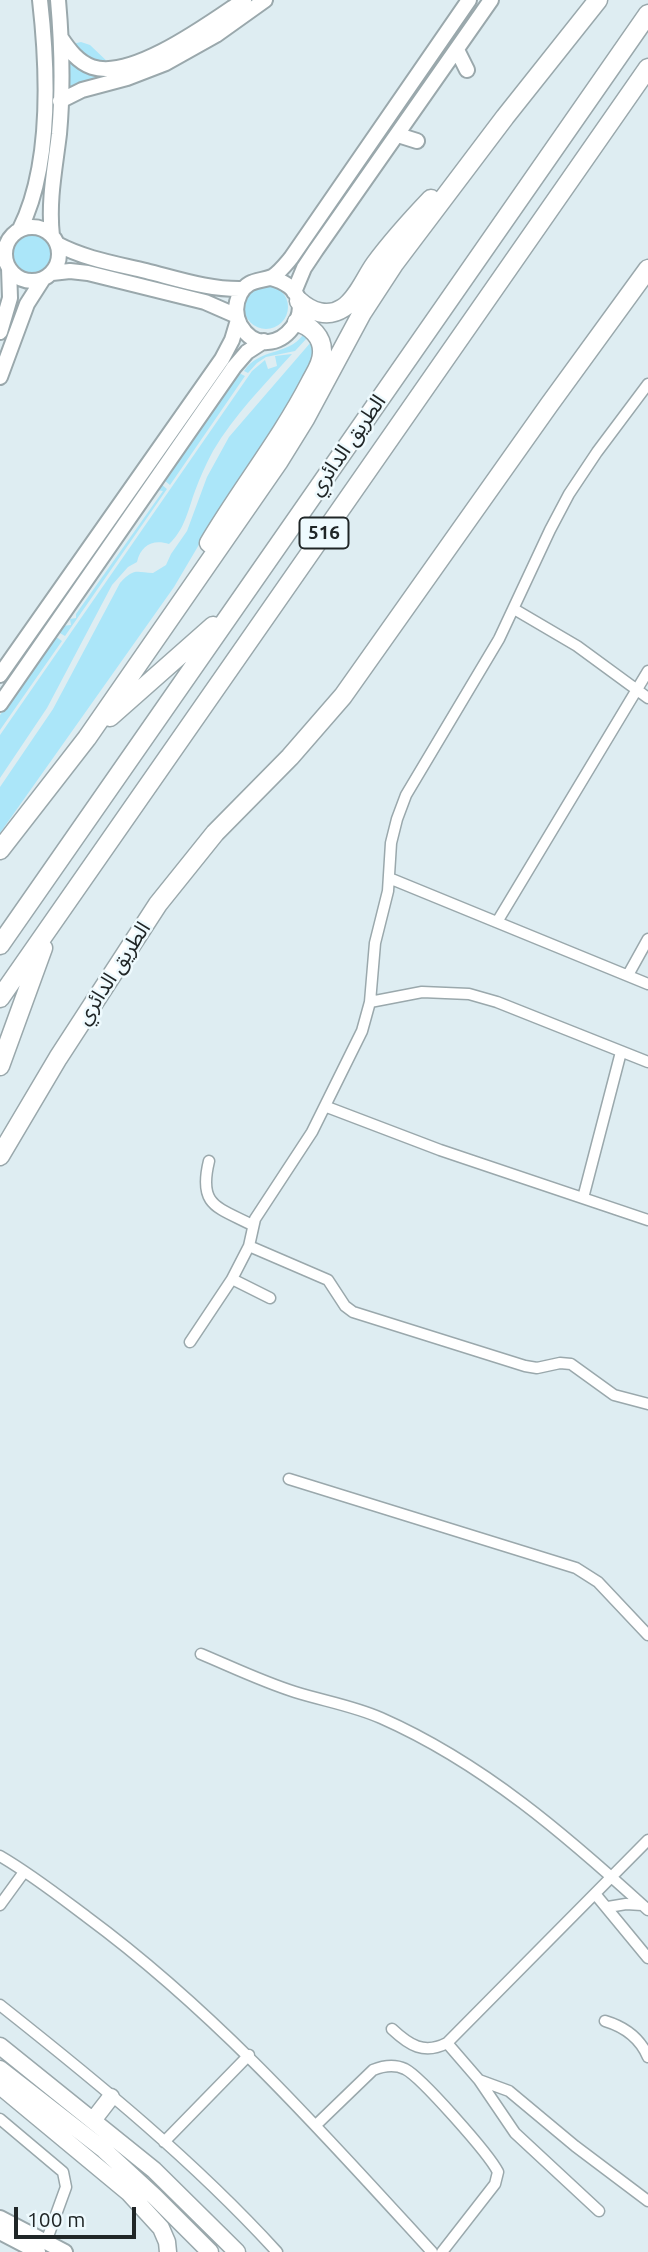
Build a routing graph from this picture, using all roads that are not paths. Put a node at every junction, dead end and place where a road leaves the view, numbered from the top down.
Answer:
1 (40, 0) edge
2 (58, 0) edge
3 (244, 0) edge
4 (265, 0) edge
5 (469, 0) edge
6 (491, 0) edge
7 (598, 0) edge
8 (648, 14) edge
9 (61, 38) junction
10 (457, 50) junction
11 (648, 68) edge
12 (467, 70) dead end
13 (60, 101) junction
14 (398, 135) junction
15 (417, 141) dead end
16 (454, 183) junction
17 (20, 229) junction
18 (55, 240) junction
19 (9, 268) junction
20 (648, 269) edge
21 (47, 276) junction
22 (271, 278) junction
23 (243, 289) junction
24 (297, 297) junction
25 (237, 318) junction
26 (297, 322) junction
27 (0, 332) edge
28 (264, 341) junction
29 (0, 377) edge
30 (648, 384) edge
31 (194, 583) junction
32 (514, 609) junction
33 (231, 611) junction
34 (648, 671) edge
35 (0, 675) edge
36 (636, 688) junction
37 (648, 698) edge
38 (0, 704) edge
39 (87, 738) junction
40 (0, 850) edge
41 (389, 878) junction
42 (55, 917) junction
43 (497, 922) junction
44 (648, 939) edge
45 (0, 945) edge
46 (628, 975) junction
47 (648, 984) edge
48 (0, 998) edge
49 (370, 1002) junction
50 (621, 1052) junction
51 (648, 1062) edge
52 (0, 1066) edge
53 (327, 1107) junction
54 (0, 1156) edge
55 (209, 1161) dead end
56 (583, 1198) junction
57 (648, 1220) edge
58 (252, 1225) junction
59 (249, 1246) junction
60 (232, 1279) junction
61 (270, 1298) dead end
62 (190, 1342) dead end
63 (648, 1404) edge
64 (289, 1479) dead end
65 (648, 1635) edge
66 (201, 1654) dead end
67 (648, 1840) edge
68 (0, 1856) edge
69 (24, 1872) junction
70 (613, 1878) junction
71 (596, 1895) junction
72 (0, 1905) edge
73 (608, 1907) junction
74 (646, 1908) edge
75 (648, 1958) edge
76 (0, 2005) edge
77 (606, 2021) dead end
78 (392, 2029) dead end
79 (447, 2043) junction
80 (0, 2046) edge
81 (249, 2055) junction
82 (648, 2057) edge
83 (0, 2069) edge
84 (479, 2080) junction
85 (0, 2087) edge
86 (111, 2097) junction
87 (0, 2119) edge
88 (94, 2119) junction
89 (316, 2125) junction
90 (164, 2142) junction
91 (648, 2201) edge
92 (599, 2211) dead end
93 (0, 2218) edge
94 (0, 2232) edge
95 (33, 2248) edge
96 (65, 2252) edge
97 (168, 2252) edge
98 (210, 2252) edge
99 (237, 2252) edge
100 (277, 2252) edge
101 (432, 2252) edge
102 (442, 2252) edge

1 - 17 street
2 - 9 street
3 - 9 street
4 - 13 street
5 - 22 street
6 - 10 street
7 - 16 highway, 516
8 - 33 highway, الطريق الدائري / 516
9 - 13 street
10 - 12 street
10 - 14 street
11 - 42 highway, الطريق الدائري / 516
13 - 18 street
14 - 15 street
14 - 24 street
16 - 24 highway
16 - 31 highway, 516
17 - 18 street
17 - 19 street
18 - 21 street
18 - 23 street
19 - 21 street
19 - 27 street
20 - 54 highway, الطريق الدائري
21 - 25 street
21 - 29 street
22 - 23 street
22 - 24 street
23 - 25 street
24 - 26 street
25 - 28 street
25 - 35 street
26 - 28 street
26 - 31 highway
28 - 38 street
30 - 32 street
31 - 39 highway, 516
32 - 36 street
32 - 41 street
33 - 39 highway, 516
33 - 45 highway, الطريق الدائري / 516
34 - 36 street
36 - 37 street
36 - 43 street
39 - 40 highway, 516
41 - 43 street
41 - 49 street
42 - 48 highway, الطريق الدائري / 516
42 - 52 highway, 516
43 - 46 street
44 - 46 street
46 - 47 street
49 - 50 street
49 - 53 street
50 - 51 street
50 - 56 street
53 - 56 street
53 - 58 street
55 - 58 street
56 - 57 street
58 - 59 street
59 - 60 street
59 - 63 street
60 - 61 street
60 - 62 street
64 - 65 street
66 - 70 street
67 - 70 street
68 - 69 street
69 - 72 street
69 - 81 street
70 - 71 street
70 - 74 street
71 - 73 street
71 - 79 street
73 - 74 street
73 - 75 street
76 - 86 street
77 - 82 street
78 - 79 street
79 - 84 street
80 - 88 main road
81 - 89 street
81 - 90 street
83 - 98 main road
84 - 91 street
84 - 92 street
85 - 97 main road
86 - 88 main road
86 - 90 street
87 - 95 street
88 - 99 main road
89 - 101 street
89 - 102 street
90 - 100 street
93 - 95 street
94 - 95 street
95 - 96 street

